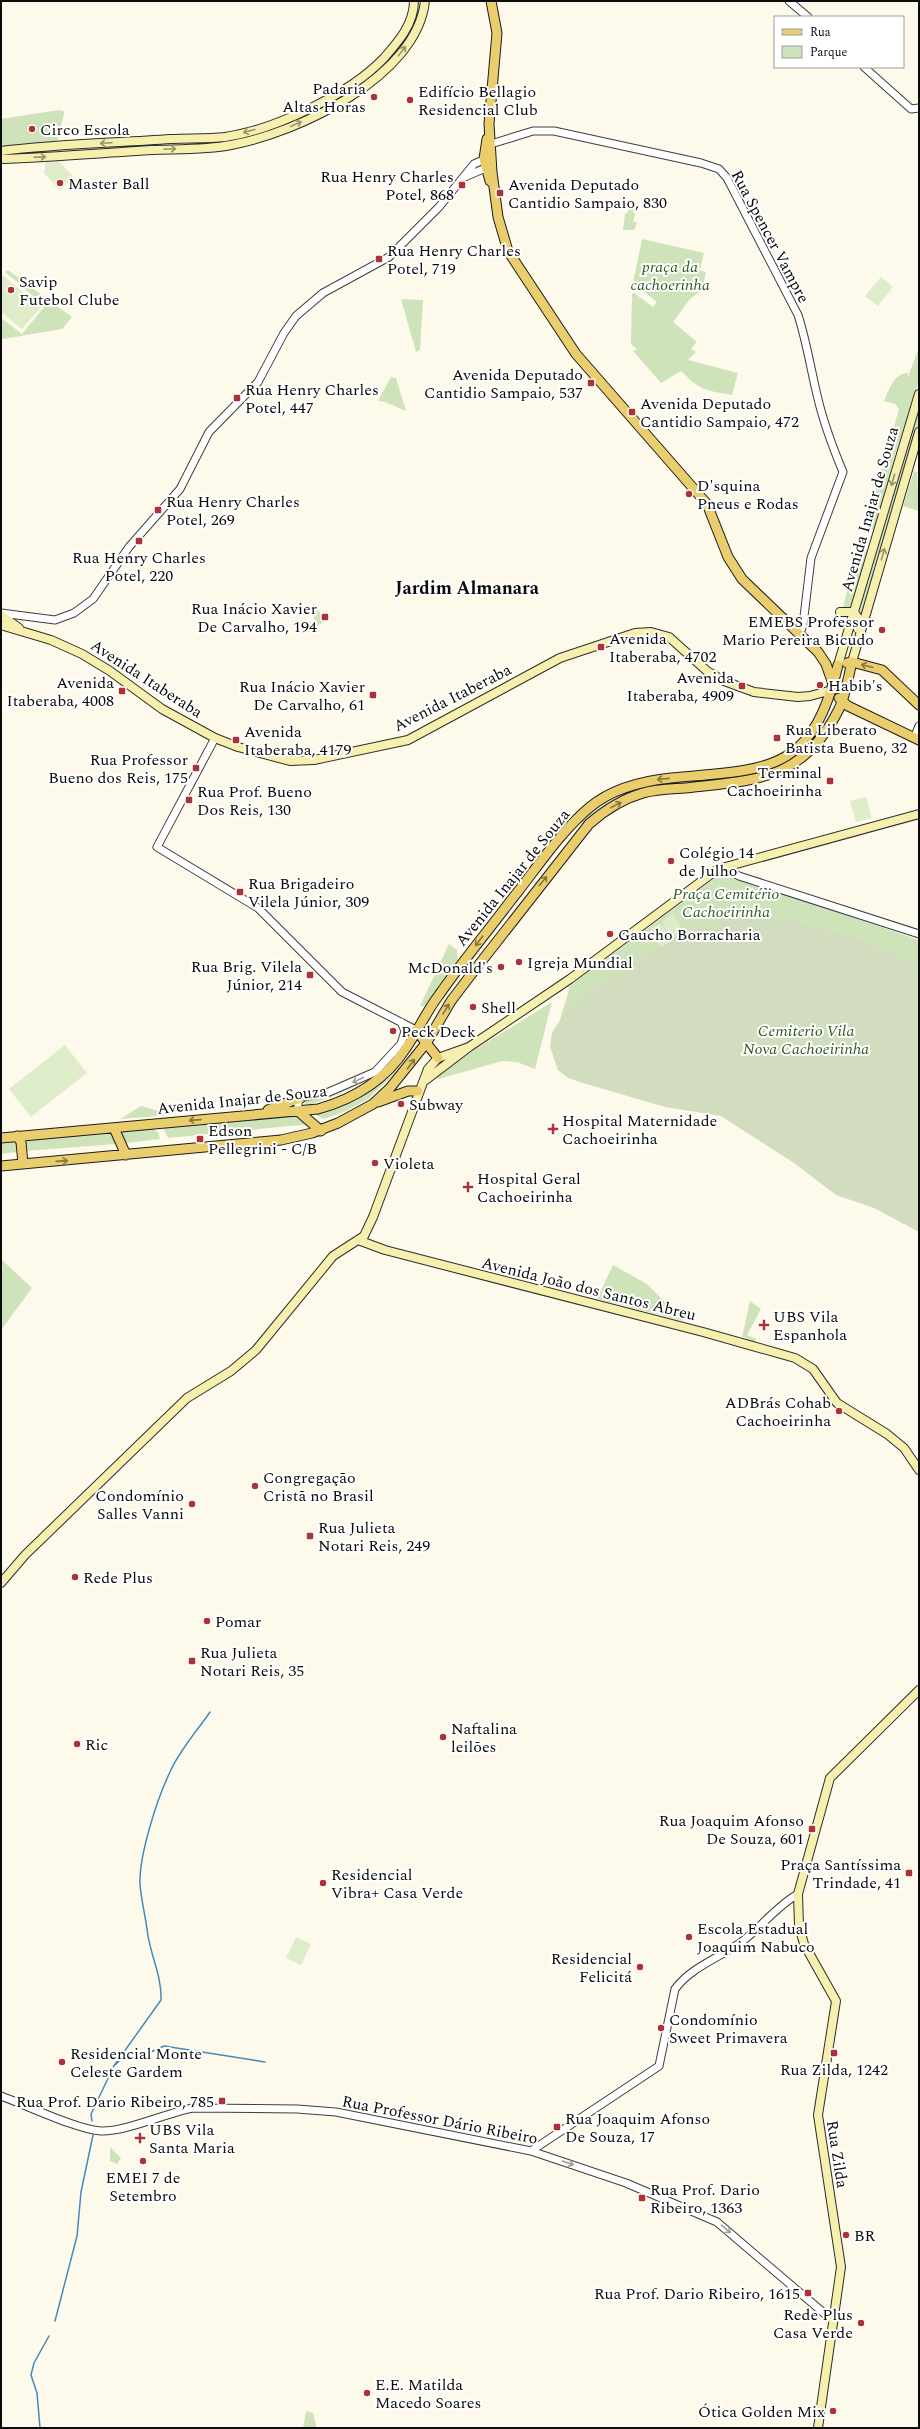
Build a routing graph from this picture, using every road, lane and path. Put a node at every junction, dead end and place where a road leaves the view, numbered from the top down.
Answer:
1 (414, 1) edge
2 (425, 1) edge
3 (491, 1) edge
4 (789, 1) edge
5 (807, 16) edge
6 (865, 68) edge
7 (919, 108) edge
8 (490, 124) junction
9 (491, 144) junction
10 (1, 151) edge
11 (1, 159) edge
12 (488, 162) junction
13 (919, 394) edge
14 (919, 432) edge
15 (840, 612) dead end
16 (854, 612) junction
17 (2, 618) edge
18 (800, 633) junction
19 (859, 639) junction
20 (852, 662) junction
21 (826, 664) junction
22 (838, 665) junction
23 (833, 688) junction
24 (810, 696) junction
25 (842, 702) junction
26 (919, 705) edge
27 (826, 706) junction
28 (919, 726) edge
29 (215, 738) junction
30 (917, 739) edge
31 (919, 814) edge
32 (577, 819) junction
33 (585, 828) junction
34 (724, 867) junction
35 (919, 934) edge
36 (401, 1022) junction
37 (414, 1029) junction
38 (410, 1041) junction
39 (426, 1042) junction
40 (469, 1047) junction
41 (438, 1058) junction
42 (375, 1072) junction
43 (420, 1087) junction
44 (302, 1097) junction
45 (373, 1104) junction
46 (298, 1111) junction
47 (262, 1114) junction
48 (114, 1128) junction
49 (321, 1131) junction
50 (17, 1136) junction
51 (1, 1138) edge
52 (126, 1155) junction
53 (23, 1164) junction
54 (1, 1166) edge
55 (358, 1240) junction
56 (811, 1368) junction
57 (919, 1470) edge
58 (919, 1475) edge
59 (1, 1583) edge
60 (919, 1690) edge
61 (798, 1894) junction
62 (1, 2096) edge
63 (531, 2151) junction
64 (835, 2318) junction
65 (818, 2428) edge

1 -> 10 main road
11 -> 2 main road
3 - 8 main road
4 - 5 street
6 - 7 street
8 - 9 main road
8 - 12 main road
9 - 12 main road
9 - 18 street, Rua Spencer Vampre
12 - 17 street
12 - 18 main road
13 -> 16 main road, Avenida Inajar de Souza
19 -> 14 main road, Avenida Inajar de Souza
15 - 16 main road
16 - 19 main road
16 - 22 main road, Avenida Inajar de Souza
17 - 29 main road, Avenida Itaberaba
18 - 21 main road
19 - 20 main road, Avenida Inajar de Souza
20 - 22 main road
20 - 25 main road, Avenida Inajar de Souza
26 -> 20 main road
21 - 22 main road
21 - 23 main road
22 - 23 main road, Avenida Inajar de Souza
23 - 24 main road, Avenida Itaberaba
23 - 25 main road
23 - 27 main road, Avenida Inajar de Souza
24 - 27 main road
24 - 29 main road, Avenida Itaberaba
25 - 30 main road
33 -> 25 main road, Avenida Inajar de Souza
27 -> 32 main road, Avenida Inajar de Souza
28 - 30 street
29 - 36 street
31 - 34 main road
32 - 33 main road
32 -> 37 main road, Avenida Inajar de Souza
39 -> 33 main road, Avenida Inajar de Souza
34 - 35 street
34 - 40 main road
36 - 37 street
36 - 42 street
37 - 38 main road, Avenida Inajar de Souza
37 - 39 main road
38 - 42 main road
38 - 46 main road, Avenida Inajar de Souza
39 - 41 main road
45 -> 39 main road, Avenida Inajar de Souza
40 - 41 main road
40 - 43 main road
41 - 43 main road
42 -> 44 street
43 - 45 main road
43 - 55 main road
44 - 46 street
44 - 47 main road
45 - 49 main road, Avenida Inajar de Souza
46 - 47 main road, Avenida Inajar de Souza
46 - 49 main road
47 -> 48 main road, Avenida Inajar de Souza
48 - 50 main road, Avenida Inajar de Souza
48 - 52 main road
49 - 52 main road, Avenida Inajar de Souza
50 - 51 main road, Avenida Inajar de Souza
50 - 53 main road
53 -> 52 main road, Avenida Inajar de Souza
53 - 54 main road, Avenida Inajar de Souza
55 - 56 main road, Avenida João dos Santos Abreu
55 - 59 main road
56 - 57 main road, Avenida João dos Santos Abreu
56 - 58 main road, Avenida João dos Santos Abreu
60 - 61 main road, Rua Zilda
61 - 63 street
61 - 64 main road, Rua Zilda
62 - 63 street, Rua Professor Dário Ribeiro
63 -> 64 street, Rua Professor Dário Ribeiro
64 - 65 main road, Rua Zilda

